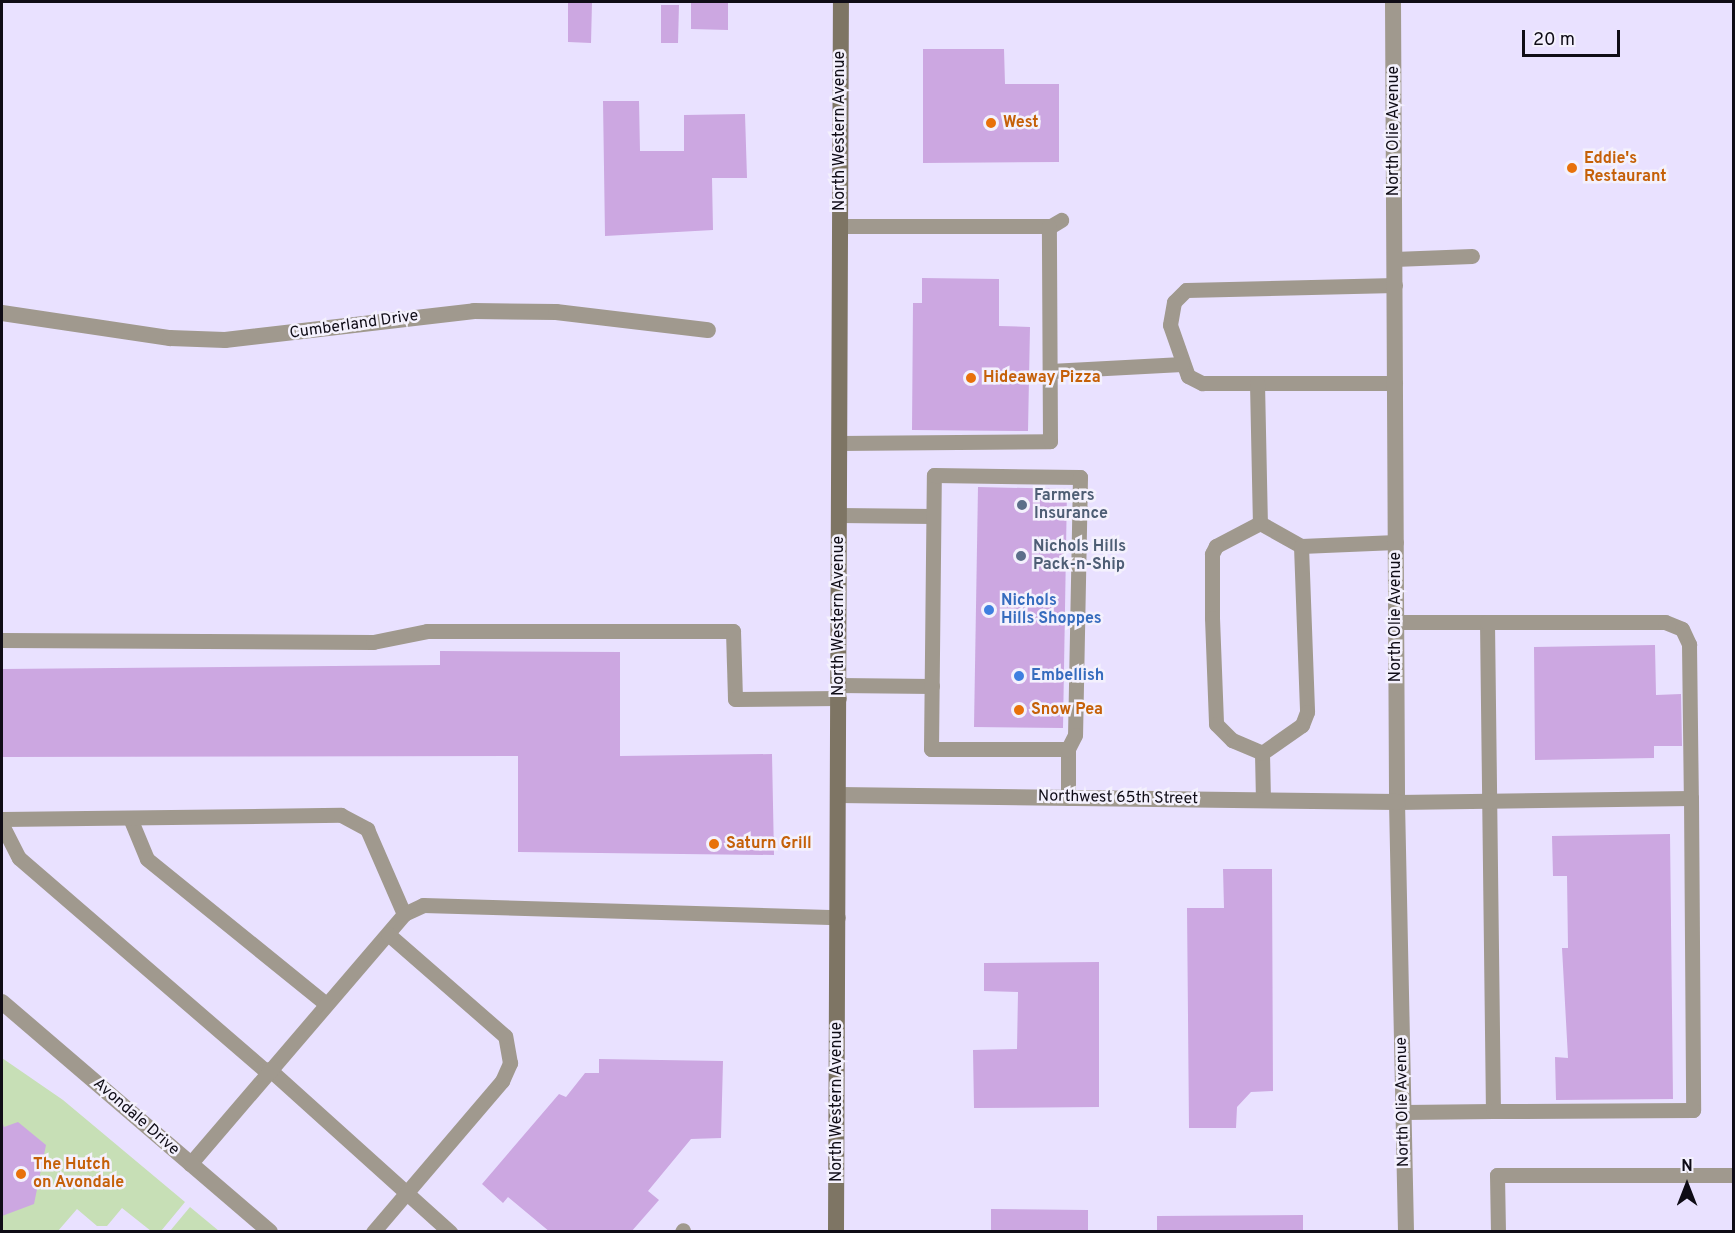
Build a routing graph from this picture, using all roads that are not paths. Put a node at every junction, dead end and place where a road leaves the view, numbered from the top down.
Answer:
1 (841, 2) edge
2 (1393, 2) edge
3 (840, 226) junction
4 (1472, 256) dead end
5 (1394, 259) junction
6 (1395, 285) junction
7 (2, 313) edge
8 (708, 330) dead end
9 (1182, 364) junction
10 (1050, 371) junction
11 (1257, 383) junction
12 (1395, 383) junction
13 (839, 443) junction
14 (839, 515) junction
15 (933, 516) junction
16 (1260, 523) junction
17 (1396, 542) junction
18 (1301, 546) junction
19 (1396, 622) junction
20 (1487, 622) junction
21 (2, 640) edge
22 (932, 686) junction
23 (839, 692) junction
24 (1068, 749) junction
25 (1262, 753) junction
26 (838, 795) junction
27 (1068, 798) junction
28 (1691, 798) junction
29 (1263, 800) junction
30 (1489, 800) junction
31 (1397, 802) junction
32 (130, 818) junction
33 (2, 819) edge
34 (2, 825) edge
35 (404, 914) junction
36 (838, 917) junction
37 (388, 934) junction
38 (2, 1002) edge
39 (326, 1004) junction
40 (268, 1070) junction
41 (1493, 1111) junction
42 (1404, 1112) junction
43 (190, 1164) junction
44 (1734, 1175) edge
45 (407, 1192) junction
46 (270, 1232) edge
47 (373, 1232) edge
48 (450, 1232) edge
49 (836, 1232) edge
50 (1406, 1232) edge
51 (1498, 1232) edge

1 - 3 main road, North Western Avenue
2 - 5 street, North Olie Avenue
3 - 10 lane
3 - 13 main road, North Western Avenue
4 - 5 lane
5 - 6 street, North Olie Avenue
6 - 9 lane
6 - 12 street, North Olie Avenue
7 - 8 street, Cumberland Drive
9 - 10 lane
9 - 11 lane
10 - 13 lane
11 - 12 lane
11 - 16 lane
12 - 17 street, North Olie Avenue
13 - 14 main road, North Western Avenue
14 - 15 lane
14 - 23 main road, North Western Avenue
15 - 22 lane
15 - 24 lane
16 - 18 lane
16 - 25 lane
17 - 18 lane
17 - 19 street, North Olie Avenue
18 - 25 lane
19 - 20 lane
19 - 31 street, North Olie Avenue
20 - 28 lane
20 - 30 lane
21 - 23 lane
22 - 23 lane
22 - 24 lane
23 - 26 main road, North Western Avenue
24 - 27 lane
25 - 29 lane
26 - 27 street, Northwest 65th Street
26 - 36 main road, North Western Avenue
27 - 29 street, Northwest 65th Street
28 - 30 lane
28 - 41 lane
29 - 31 street, Northwest 65th Street
30 - 31 lane
30 - 41 lane
31 - 42 street, North Olie Avenue
32 - 33 lane
32 - 35 lane
32 - 39 lane
34 - 40 lane
35 - 36 lane
35 - 37 lane
36 - 49 main road, North Western Avenue
37 - 39 lane
37 - 45 lane
38 - 43 street, Avondale Drive
39 - 40 lane
40 - 43 lane
40 - 45 lane
41 - 42 lane
42 - 50 street, North Olie Avenue
43 - 46 street, Avondale Drive
44 - 51 lane
45 - 47 lane
45 - 48 lane

